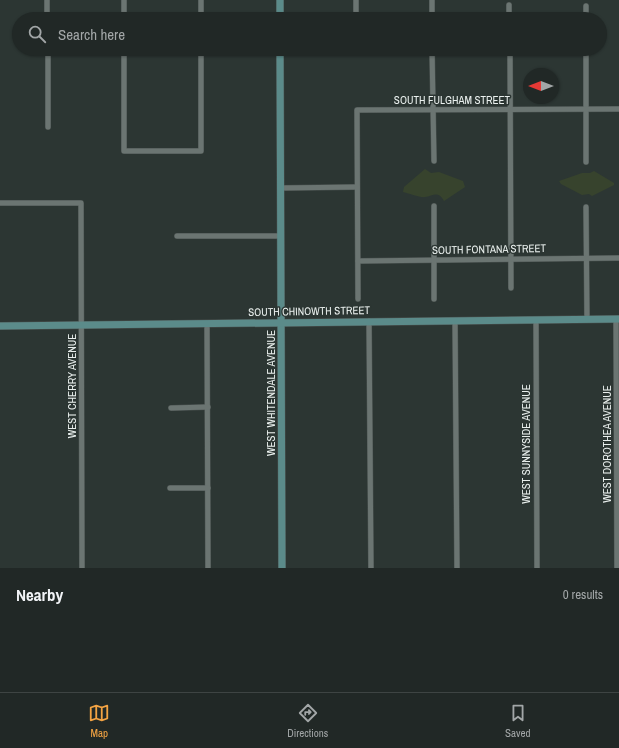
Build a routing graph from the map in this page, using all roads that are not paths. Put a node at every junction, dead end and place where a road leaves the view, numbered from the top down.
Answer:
1 (47, 0) edge
2 (124, 0) edge
3 (201, 0) edge
4 (280, 0) edge
5 (356, 0) edge
6 (432, 0) edge
7 (509, 5) dead end
8 (586, 6) dead end
9 (48, 12) edge
10 (124, 12) edge
11 (201, 12) edge
12 (280, 12) edge
13 (356, 12) edge
14 (432, 12) edge
15 (509, 12) edge
16 (586, 12) edge
17 (48, 56) edge
18 (124, 56) edge
19 (201, 56) edge
20 (280, 56) edge
21 (432, 56) edge
22 (510, 56) edge
23 (586, 56) edge
24 (586, 109) junction
25 (619, 109) edge
26 (433, 110) junction
27 (510, 110) junction
28 (48, 127) dead end
29 (434, 161) dead end
30 (586, 162) dead end
31 (357, 187) junction
32 (280, 188) junction
33 (0, 203) edge
34 (434, 206) dead end
35 (586, 206) dead end
36 (177, 236) dead end
37 (281, 236) junction
38 (587, 258) junction
39 (619, 258) edge
40 (511, 259) junction
41 (434, 260) junction
42 (358, 261) junction
43 (511, 288) dead end
44 (358, 299) dead end
45 (434, 299) dead end
46 (587, 319) junction
47 (618, 319) edge
48 (536, 320) junction
49 (455, 321) junction
50 (281, 322) junction
51 (369, 322) junction
52 (207, 324) junction
53 (82, 325) junction
54 (0, 326) edge
55 (208, 407) junction
56 (171, 408) dead end
57 (170, 488) dead end
58 (208, 488) junction
59 (82, 568) edge
60 (208, 568) edge
61 (282, 568) edge
62 (371, 568) edge
63 (457, 568) edge
64 (537, 568) edge
65 (617, 568) edge

1 - 9 street
2 - 10 street
3 - 11 street
4 - 12 street
5 - 13 street
6 - 14 street
7 - 15 street
8 - 16 street
17 - 28 street
18 - 19 street
20 - 32 street, WEST WHITENDALE AVENUE
21 - 26 street
22 - 27 street
23 - 24 street
24 - 25 street, SOUTH FULGHAM STREET
24 - 27 street, SOUTH FULGHAM STREET
24 - 30 street
26 - 27 street, SOUTH FULGHAM STREET
26 - 29 street
26 - 31 street, SOUTH FULGHAM STREET
27 - 40 street
31 - 32 street
31 - 42 street
32 - 37 street, WEST WHITENDALE AVENUE
33 - 53 street, WEST CHERRY AVENUE
34 - 41 street
35 - 38 street
36 - 37 street
37 - 50 street, WEST WHITENDALE AVENUE
38 - 39 street, SOUTH FONTANA STREET
38 - 40 street, SOUTH FONTANA STREET
38 - 46 street
40 - 41 street, SOUTH FONTANA STREET
40 - 43 street
41 - 42 street, SOUTH FONTANA STREET
41 - 45 street
42 - 44 street
46 - 47 street, SOUTH CHINOWTH STREET
46 - 48 street, SOUTH CHINOWTH STREET
47 - 65 street, WEST DOROTHEA AVENUE
48 - 49 street, SOUTH CHINOWTH STREET
48 - 64 street, WEST SUNNYSIDE AVENUE
49 - 51 street, SOUTH CHINOWTH STREET
49 - 63 street
50 - 51 street, SOUTH CHINOWTH STREET
50 - 52 street, SOUTH CHINOWTH STREET
50 - 61 street, WEST WHITENDALE AVENUE
51 - 62 street
52 - 53 street, SOUTH CHINOWTH STREET
52 - 55 street
53 - 54 street, SOUTH CHINOWTH STREET
53 - 59 street, WEST CHERRY AVENUE
55 - 56 street
55 - 58 street
57 - 58 street
58 - 60 street

